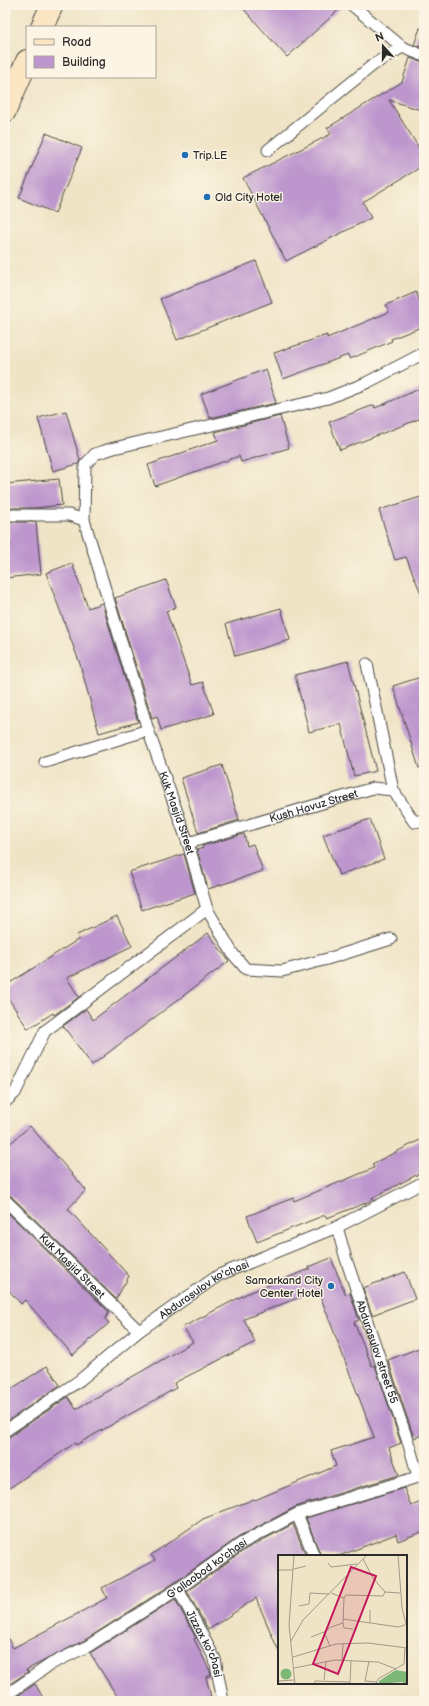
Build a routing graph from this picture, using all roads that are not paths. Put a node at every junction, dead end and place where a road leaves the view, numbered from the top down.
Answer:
1 (52, 5) edge
2 (352, 5) edge
3 (42, 26) edge
4 (402, 47) junction
5 (424, 56) edge
6 (26, 63) edge
7 (5, 111) edge
8 (268, 150) dead end
9 (424, 353) edge
10 (5, 515) edge
11 (84, 520) junction
12 (367, 664) dead end
13 (148, 730) junction
14 (45, 762) dead end
15 (393, 790) junction
16 (424, 820) edge
17 (188, 843) junction
18 (207, 909) junction
19 (391, 939) dead end
20 (5, 1102) edge
21 (424, 1182) edge
22 (5, 1200) edge
23 (336, 1227) junction
24 (139, 1331) junction
25 (5, 1431) edge
26 (421, 1476) edge
27 (297, 1514) junction
28 (314, 1555) edge
29 (178, 1589) junction
30 (5, 1696) edge
31 (222, 1701) edge

1 - 3 main road
2 - 4 lane
4 - 5 lane
4 - 8 lane
6 - 7 main road
9 - 11 lane, Kuk Masjid Street
10 - 11 lane
11 - 13 lane, Kuk Masjid Street
12 - 15 lane
13 - 14 lane
13 - 17 lane, Kuk Masjid Street
15 - 16 lane
15 - 17 lane, Kush Havuz Street
17 - 18 lane, Kuk Masjid Street
18 - 19 lane, Kuk Masjid Street
18 - 20 lane
21 - 23 lane, Abdurasulov ko'chasi
22 - 24 lane, Kuk Masjid Street
23 - 24 lane, Abdurasulov ko'chasi
23 - 26 lane, Abdurasulov street 55
24 - 25 lane, Abdurasulov ko'chasi
26 - 27 lane, G'allaobod ko'chasi
27 - 28 lane
27 - 29 lane, G'allaobod ko'chasi
29 - 30 lane, G'allaobod ko'chasi
29 - 31 lane, Jizzax ko'chasi

